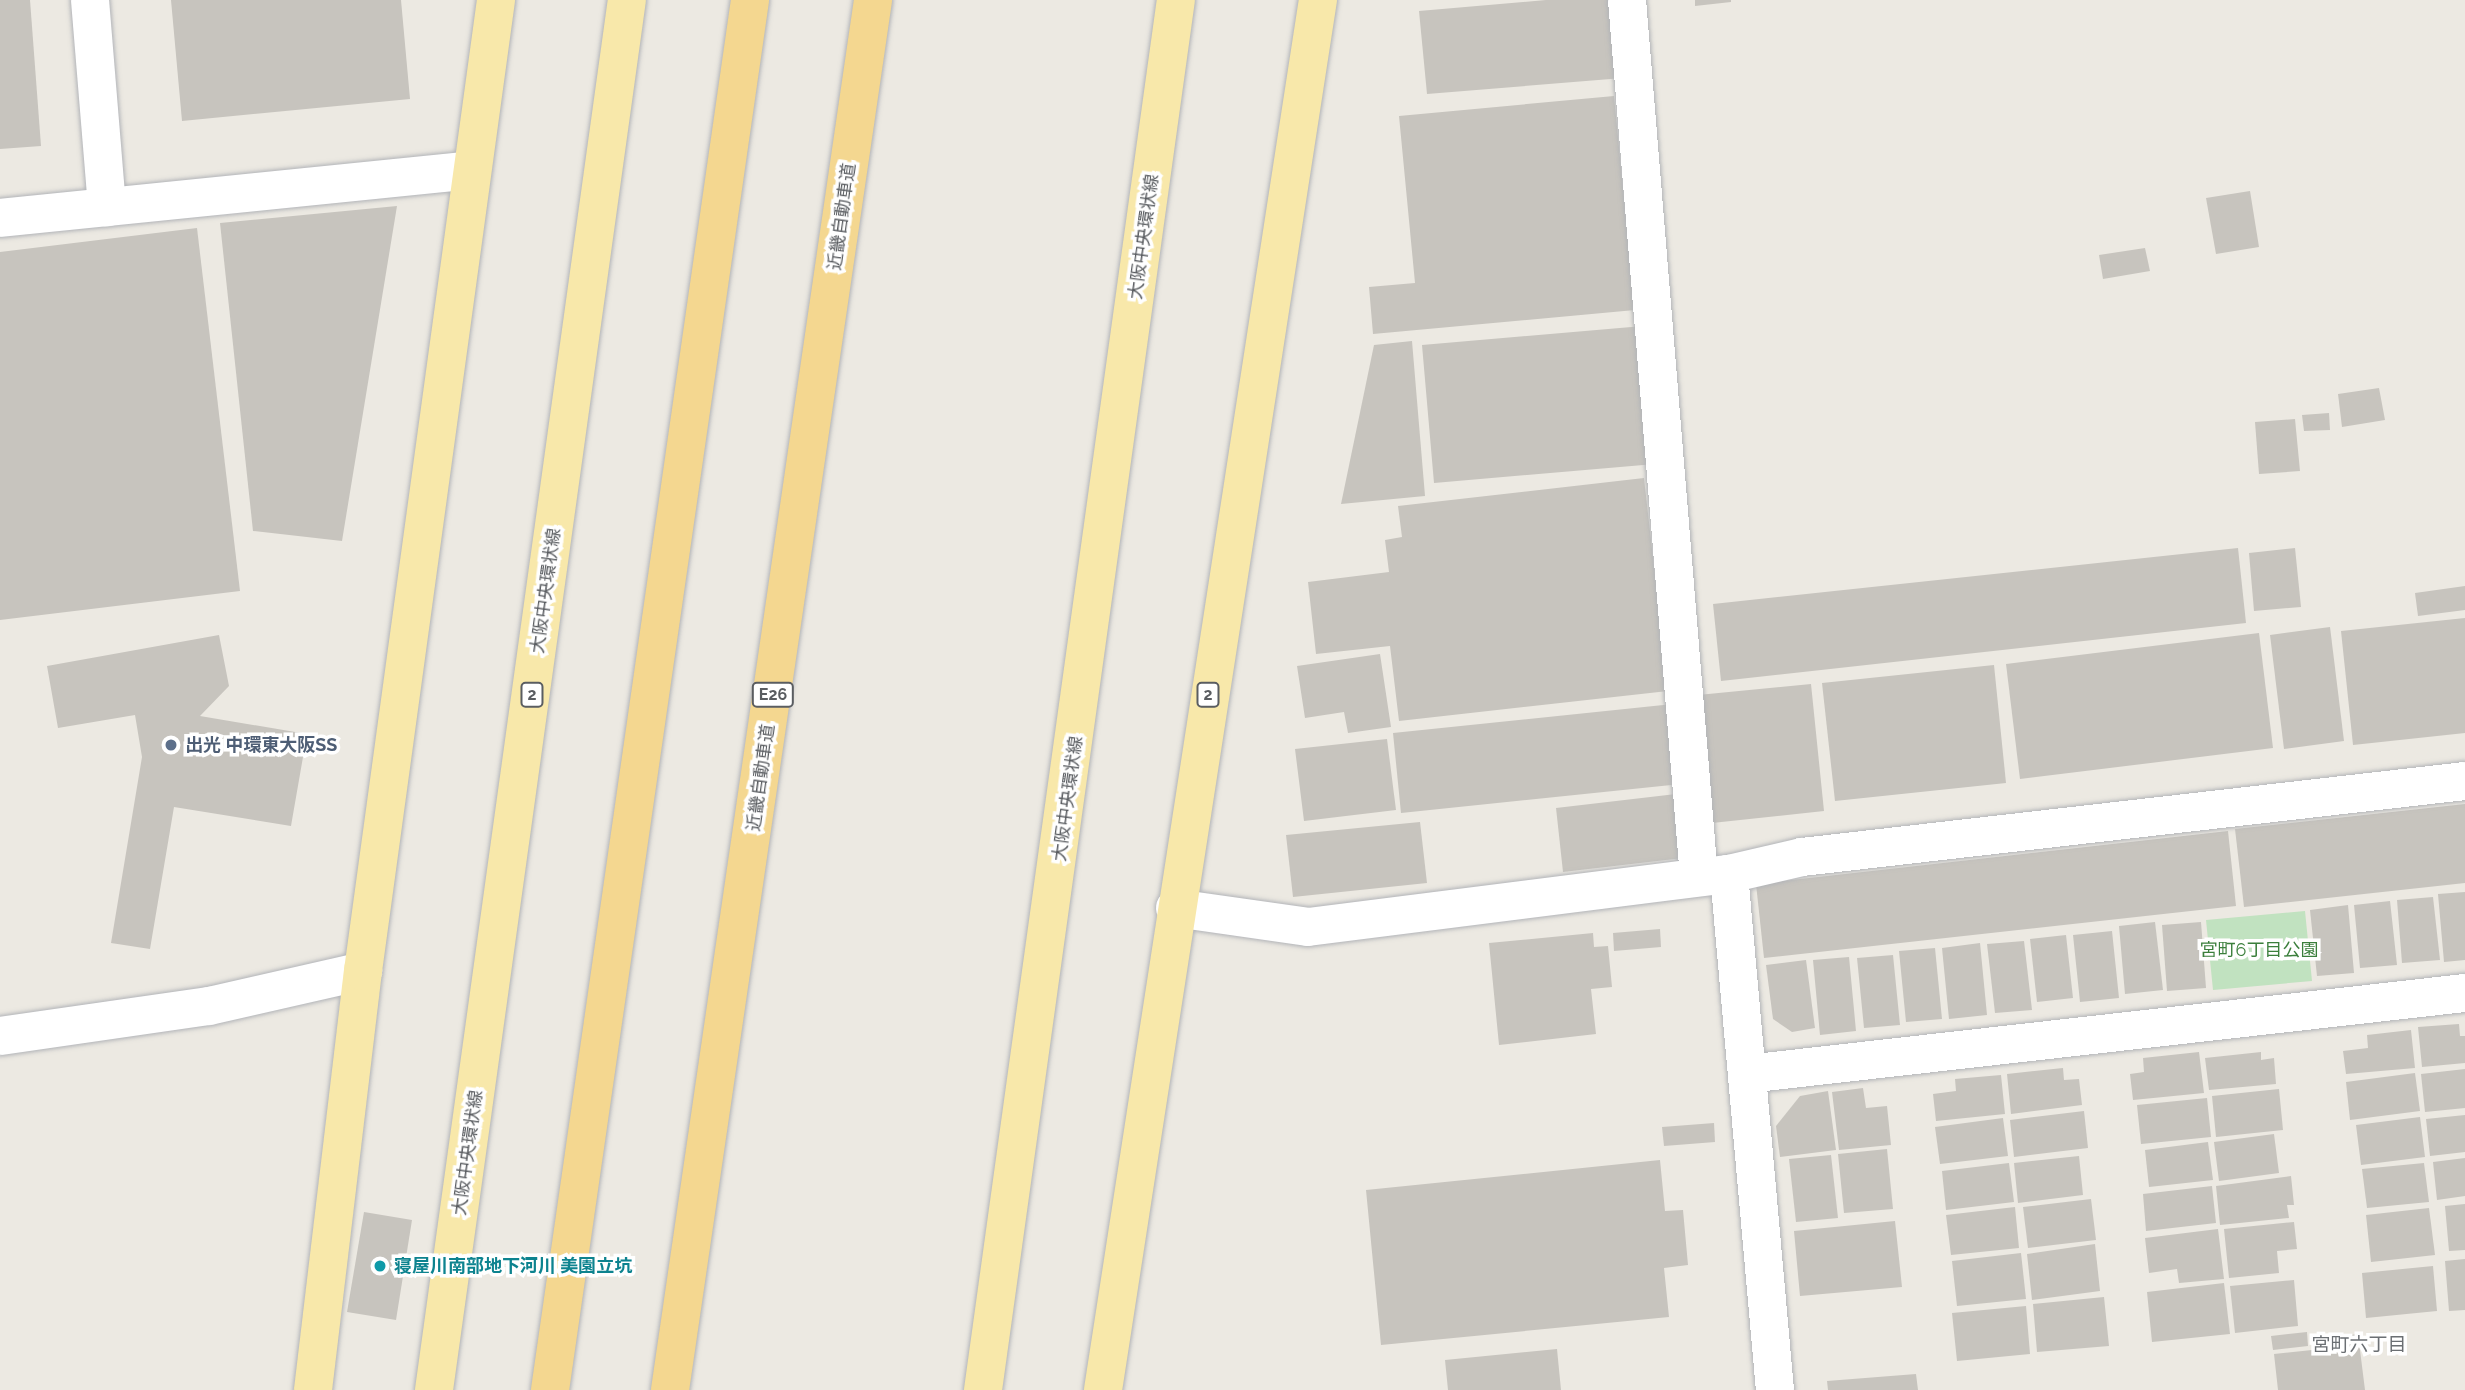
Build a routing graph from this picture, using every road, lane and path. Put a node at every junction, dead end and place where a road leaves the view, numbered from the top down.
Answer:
1 (90, 0) edge
2 (496, 0) edge
3 (518, 0) edge
4 (627, 0) edge
5 (750, 0) edge
6 (873, 0) edge
7 (1176, 0) edge
8 (1318, 0) edge
9 (1627, 0) edge
10 (471, 170) junction
11 (107, 207) junction
12 (0, 218) edge
13 (2465, 781) edge
14 (1714, 875) junction
15 (1175, 908) junction
16 (363, 971) junction
17 (2465, 993) edge
18 (0, 1036) edge
19 (1746, 1074) junction
20 (313, 1390) edge
21 (434, 1390) edge
22 (550, 1390) edge
23 (670, 1390) edge
24 (983, 1390) edge
25 (1103, 1390) edge
26 (1774, 1390) edge

1 - 11 street
2 - 10 main road
3 - 10 main road
4 - 21 main road, 大阪中央環状線 / 2
5 - 22 highway
6 - 23 highway, 近畿自動車道 / E26
7 - 24 main road, 大阪中央環状線
8 - 15 main road, 2
9 - 14 street
10 - 11 street
10 - 16 main road
11 - 12 street
13 - 14 street
14 - 15 street
14 - 19 street
15 - 25 main road, 2
16 - 18 street
16 - 20 main road
17 - 19 street
19 - 26 street

